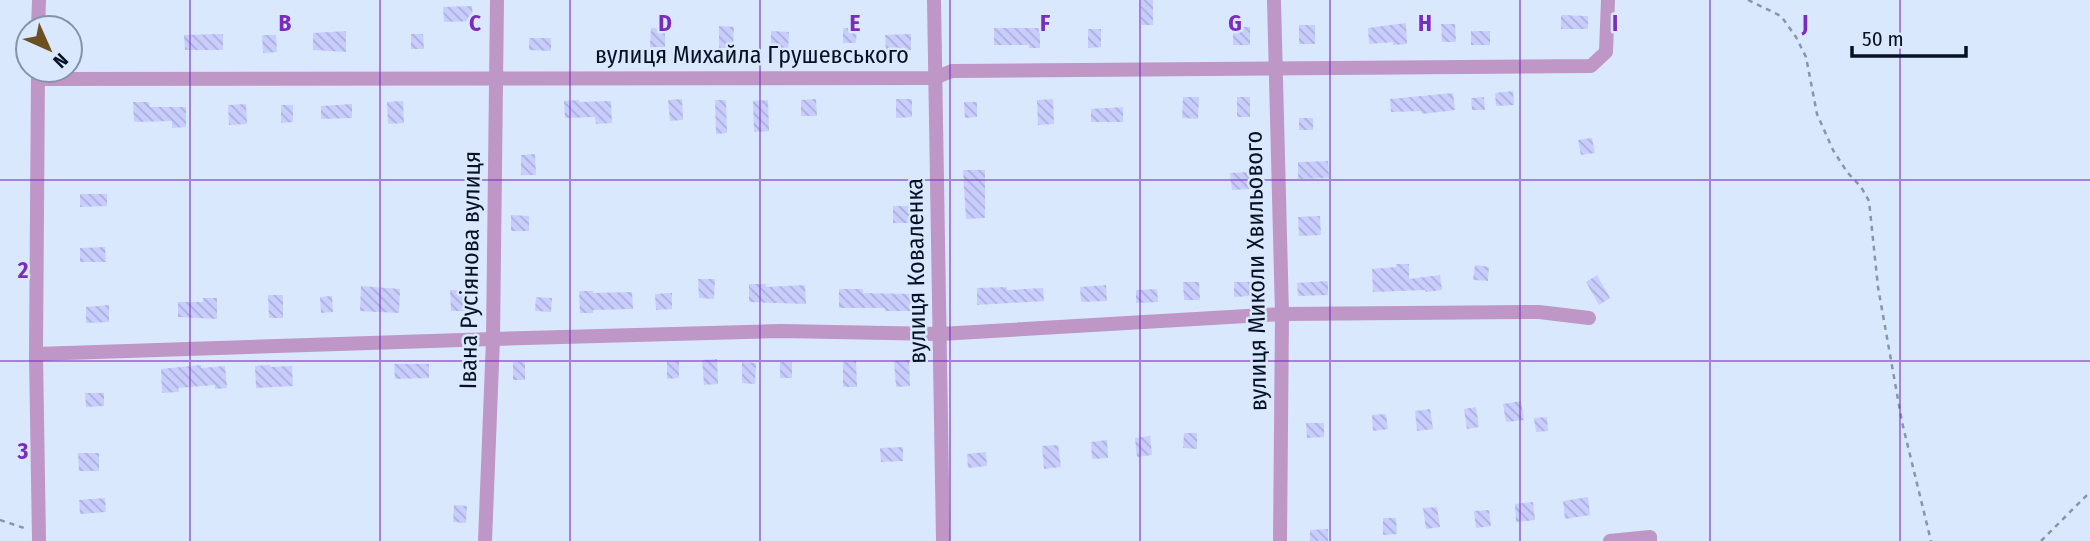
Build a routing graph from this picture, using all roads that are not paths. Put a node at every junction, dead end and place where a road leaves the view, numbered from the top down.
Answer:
1 (497, 0) edge
2 (934, 0) edge
3 (1274, 0) edge
4 (1608, 0) edge
5 (1275, 69) junction
6 (84, 75) edge
7 (497, 78) junction
8 (934, 78) junction
9 (38, 84) edge
10 (1282, 314) junction
11 (1589, 318) dead end
12 (940, 334) junction
13 (493, 339) junction
14 (36, 355) junction
15 (39, 537) edge
16 (485, 541) edge
17 (943, 541) edge
18 (1280, 541) edge
19 (1610, 541) edge
20 (1650, 541) edge

1 - 7 street, Івана Русіянова вулиця
2 - 8 street, вулиця Коваленка
3 - 5 street, вулиця Миколи Хвильового
4 - 5 street, вулиця Михайла Грушевського
5 - 8 street, вулиця Михайла Грушевського
5 - 10 street, вулиця Миколи Хвильового
6 - 7 street, вулиця Михайла Грушевського
7 - 8 street, вулиця Михайла Грушевського
7 - 13 street, Івана Русіянова вулиця
8 - 12 street, вулиця Коваленка
9 - 14 street
10 - 11 street
10 - 12 street
10 - 18 street, вулиця Миколи Хвильового
12 - 13 street
12 - 17 street, вулиця Коваленка
13 - 14 street
13 - 16 street, Івана Русіянова вулиця
14 - 15 street
19 - 20 street

